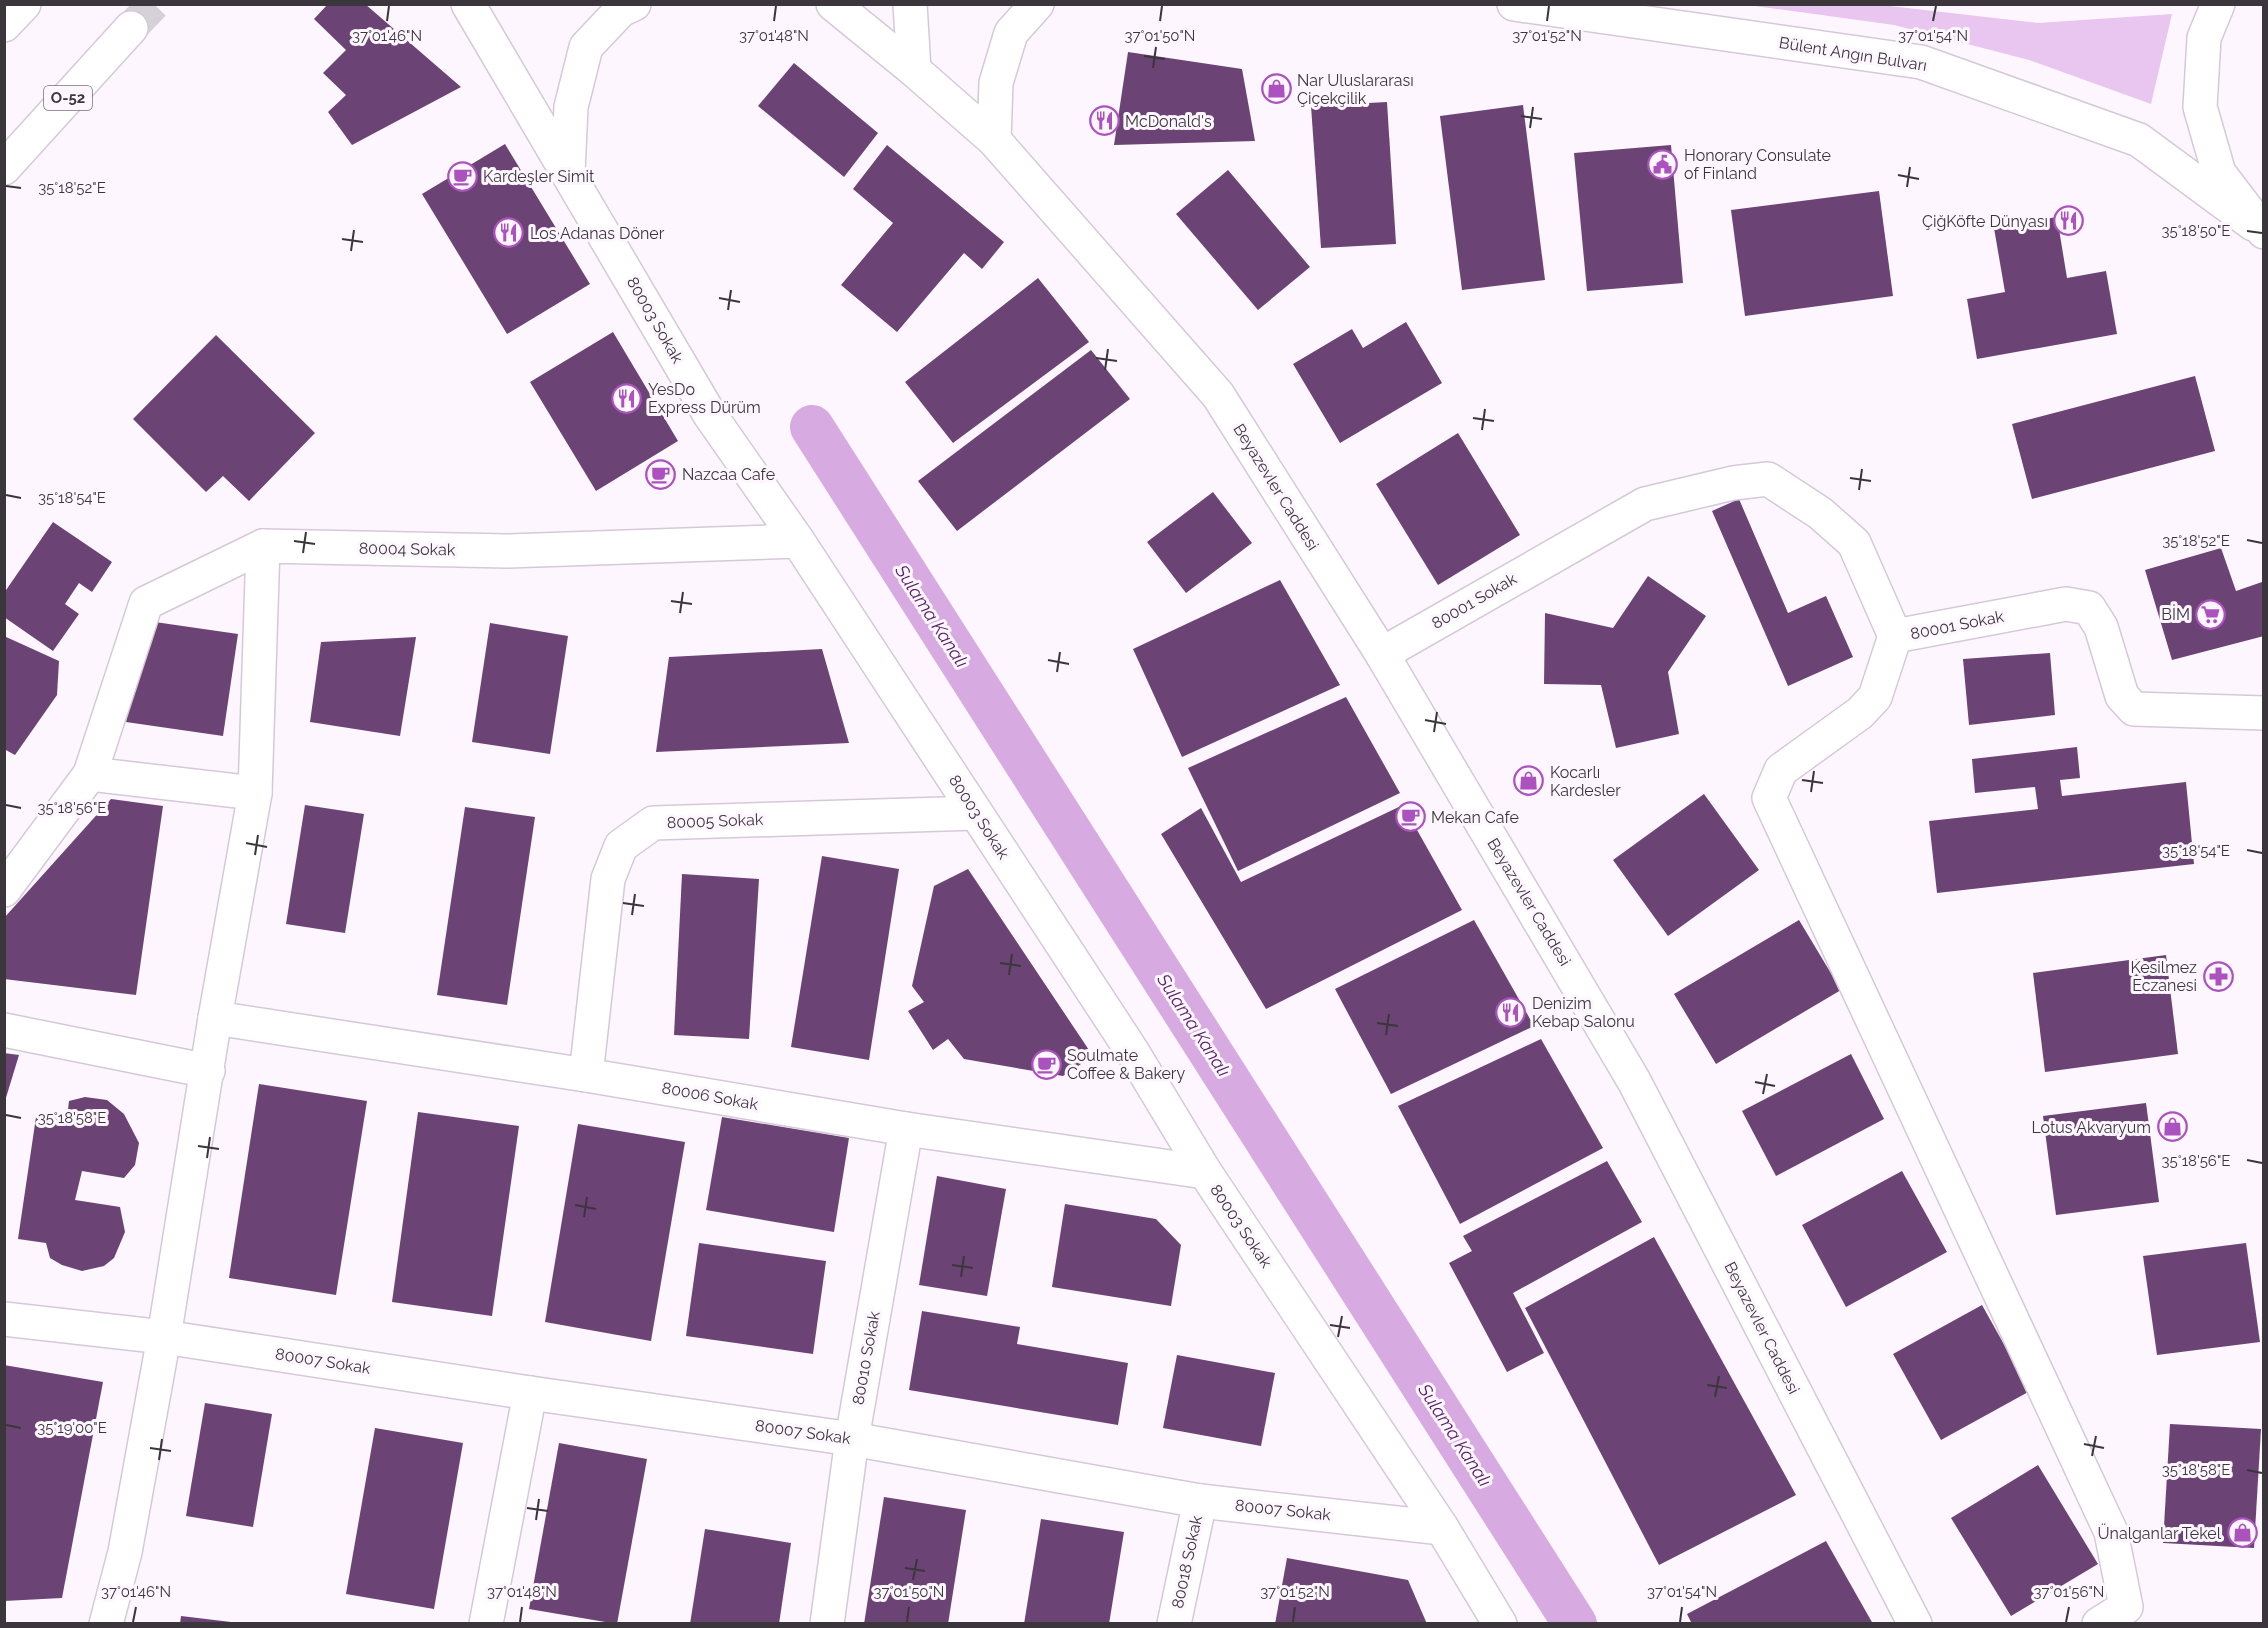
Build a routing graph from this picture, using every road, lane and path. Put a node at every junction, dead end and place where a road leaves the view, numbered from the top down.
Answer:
1 (24, 4) edge
2 (468, 4) edge
3 (634, 4) edge
4 (833, 4) edge
5 (910, 4) edge
6 (1037, 4) edge
7 (1514, 4) edge
8 (2218, 4) edge
9 (4, 24) edge
10 (131, 28) tunnel mouth
11 (914, 70) junction
12 (994, 140) junction
13 (4, 168) edge
14 (568, 172) junction
15 (2262, 232) edge
16 (798, 541) junction
17 (262, 546) junction
18 (1895, 636) junction
19 (1382, 654) junction
20 (2264, 713) edge
21 (90, 774) junction
22 (255, 793) junction
23 (976, 813) junction
24 (4, 890) edge
25 (215, 1018) junction
26 (4, 1030) edge
27 (208, 1071) junction
28 (586, 1075) junction
29 (906, 1130) junction
30 (1205, 1172) junction
31 (4, 1319) edge
32 (164, 1337) junction
33 (530, 1393) junction
34 (852, 1439) junction
35 (1200, 1501) junction
36 (1442, 1528) junction
37 (106, 1623) edge
38 (486, 1623) edge
39 (827, 1623) edge
40 (1174, 1623) edge
41 (1500, 1623) edge
42 (1915, 1623) edge
43 (2099, 1623) edge

1 - 9 main road
2 - 14 main road, 80003 Sokak
3 - 14 main road
4 - 11 main road, Beyazevler Caddesi
5 - 11 main road
6 - 12 main road
7 - 15 main road, Bülent Angın Bulvarı
8 - 15 main road
10 - 13 main road, O-52
11 - 12 main road, Beyazevler Caddesi
12 - 19 main road, Beyazevler Caddesi
14 - 16 main road, 80003 Sokak
16 - 17 main road, 80004 Sokak
16 - 23 main road, 80003 Sokak
17 - 21 main road
17 - 22 main road
18 - 19 main road, 80001 Sokak
18 - 20 main road, 80001 Sokak
18 - 43 main road
19 - 42 main road, Beyazevler Caddesi
21 - 22 main road
21 - 24 main road
22 - 25 main road
23 - 28 main road, 80005 Sokak
23 - 30 main road, 80003 Sokak
25 - 27 main road
25 - 28 main road, 80006 Sokak
26 - 27 main road
27 - 32 main road
28 - 29 main road, 80006 Sokak
29 - 30 main road, 80006 Sokak
29 - 34 main road, 80010 Sokak
30 - 36 main road, 80003 Sokak
31 - 32 main road, 80007 Sokak
32 - 33 main road, 80007 Sokak
32 - 37 main road
33 - 34 main road, 80007 Sokak
33 - 38 main road
34 - 35 main road, 80007 Sokak
34 - 39 main road, 80010 Sokak
35 - 36 main road, 80007 Sokak
35 - 40 main road, 80018 Sokak
36 - 41 main road, 80003 Sokak

